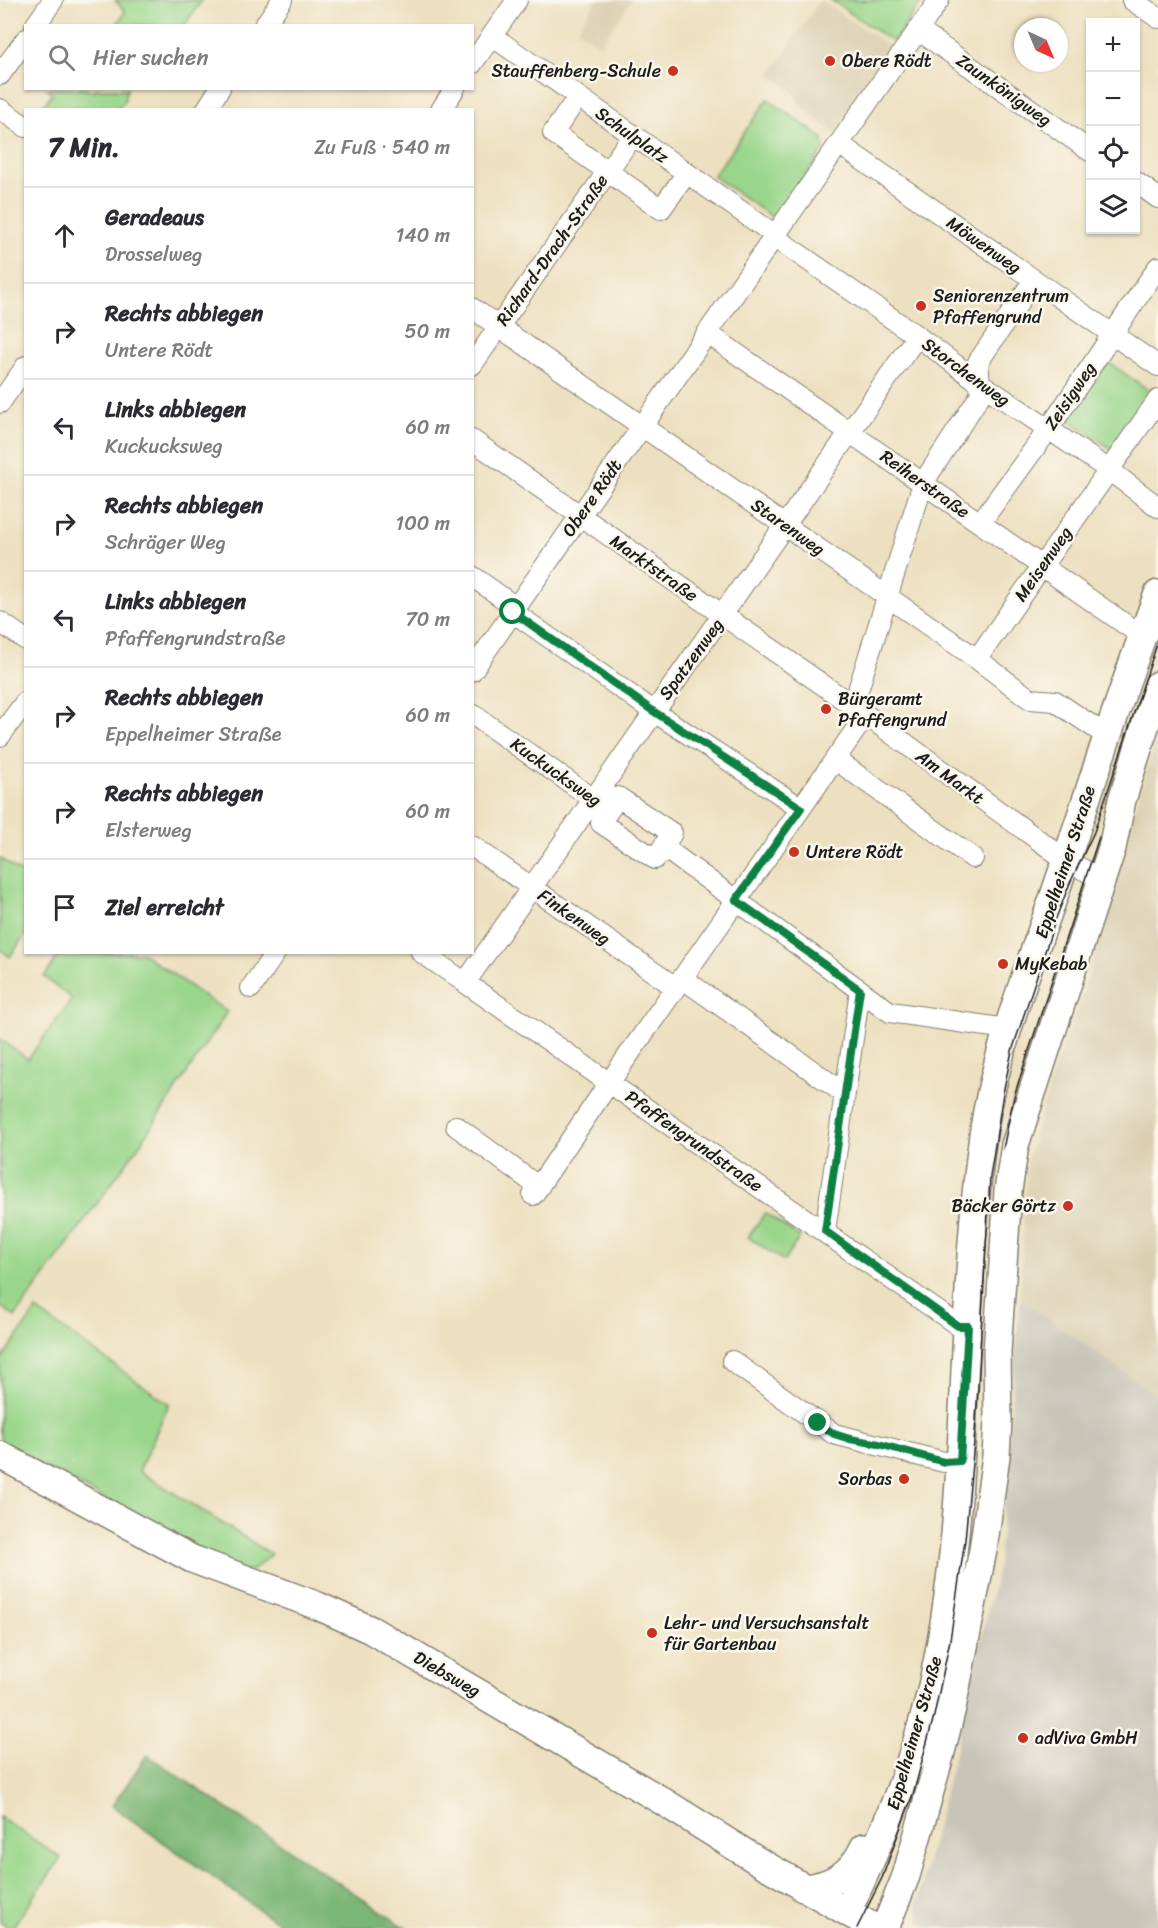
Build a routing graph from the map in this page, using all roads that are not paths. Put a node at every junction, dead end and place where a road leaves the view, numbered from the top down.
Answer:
1 (52, 0) edge
2 (282, 0) edge
3 (517, 0) edge
4 (939, 0) edge
5 (1132, 0) edge
6 (1158, 18) edge
7 (36, 24) edge
8 (265, 24) edge
9 (918, 30) junction
10 (492, 36) junction
11 (24, 42) edge
12 (474, 61) edge
13 (0, 75) edge
14 (219, 90) edge
15 (454, 90) edge
16 (578, 97) junction
17 (207, 108) edge
18 (442, 108) edge
19 (0, 109) edge
20 (24, 126) edge
21 (633, 135) junction
22 (839, 144) junction
23 (1086, 148) edge
24 (607, 171) junction
25 (687, 173) junction
26 (1140, 185) edge
27 (1158, 198) edge
28 (775, 235) junction
29 (1158, 267) edge
30 (1034, 280) junction
31 (474, 309) edge
32 (499, 327) junction
33 (707, 333) junction
34 (1111, 334) junction
35 (917, 336) junction
36 (474, 362) edge
37 (1158, 366) edge
38 (24, 369) edge
39 (980, 383) junction
40 (1158, 400) edge
41 (0, 403) edge
42 (642, 426) junction
43 (1048, 430) junction
44 (849, 432) junction
45 (474, 441) edge
46 (1109, 470) junction
47 (923, 483) junction
48 (1158, 507) edge
49 (580, 516) junction
50 (980, 523) junction
51 (784, 525) junction
52 (1042, 566) junction
53 (474, 577) edge
54 (1158, 594) edge
55 (888, 598) junction
56 (513, 612) junction
57 (722, 616) junction
58 (0, 622) edge
59 (1143, 634) junction
60 (24, 639) edge
61 (977, 659) junction
62 (474, 668) edge
63 (1158, 685) edge
64 (24, 704) edge
65 (859, 710) junction
66 (653, 711) junction
67 (474, 715) edge
68 (1107, 735) junction
69 (0, 736) edge
70 (835, 759) junction
71 (601, 804) junction
72 (801, 808) junction
73 (474, 847) edge
74 (663, 847) junction
75 (973, 858) dead end
76 (1066, 860) junction
77 (1102, 880) junction
78 (532, 887) junction
79 (736, 900) junction
80 (275, 954) edge
81 (424, 954) edge
82 (465, 983) junction
83 (679, 983) junction
84 (251, 988) dead end
85 (860, 990) junction
86 (1007, 1029) junction
87 (609, 1083) junction
88 (845, 1094) junction
89 (456, 1126) dead end
90 (825, 1231) junction
91 (968, 1326) junction
92 (732, 1361) dead end
93 (963, 1419) junction
94 (998, 1420) junction
95 (0, 1455) edge
96 (960, 1461) junction
97 (989, 1497) junction
98 (913, 1753) junction
99 (803, 1888) junction
100 (843, 1920) edge
101 (875, 1928) edge
102 (885, 1928) edge

1 - 7 street
2 - 8 street
3 - 10 street
4 - 9 street, Obere Rödt
5 - 6 street
9 - 22 street, Obere Rödt
9 - 23 street, Zaunkönigweg
10 - 12 street
10 - 16 street, Schulplatz
11 - 13 street
14 - 17 street
15 - 18 street
16 - 21 street, Schulplatz
16 - 24 street, Schulplatz
19 - 20 street
21 - 24 street, Richard-Drach-Straße
21 - 25 street, Schulplatz
22 - 28 street, Obere Rödt
22 - 30 street, Möwenweg
24 - 25 street, Schulplatz
24 - 32 street, Richard-Drach-Straße
25 - 28 street, Schulplatz
26 - 27 street
28 - 33 street, Obere Rödt
28 - 35 street, Storchenweg
29 - 34 street, Zeisigweg
30 - 34 street, Möwenweg
30 - 39 street
31 - 32 street, Starenweg
32 - 36 street, Richard-Drach-Straße
32 - 42 street, Starenweg
33 - 42 street, Obere Rödt
33 - 44 street, Reiherstraße
34 - 37 street, Möwenweg
34 - 43 street, Zeisigweg
35 - 39 street, Storchenweg
35 - 44 street, Spatzenweg
38 - 41 street
39 - 43 street, Storchenweg
39 - 47 street
40 - 46 street, Meisenweg
42 - 49 street, Obere Rödt
42 - 51 street, Starenweg
43 - 46 street, Storchenweg
43 - 50 street, Zeisigweg
44 - 47 street, Reiherstraße
44 - 51 street, Spatzenweg
45 - 49 street, Marktstraße
46 - 48 street, Storchenweg
46 - 52 street, Meisenweg
47 - 50 street, Reiherstraße
47 - 55 street
49 - 56 street, Obere Rödt
49 - 57 street, Marktstraße
50 - 52 street, Reiherstraße
51 - 55 street, Starenweg
51 - 57 street, Spatzenweg
52 - 59 street, Reiherstraße
52 - 61 street, Meisenweg
53 - 56 street
54 - 59 main road, Eppelheimer Straße
55 - 61 street, Starenweg
55 - 65 street
56 - 62 street, Obere Rödt
56 - 66 street
57 - 65 street, Marktstraße
57 - 66 street, Spatzenweg
58 - 60 street
59 - 68 main road, Eppelheimer Straße
61 - 68 street, Starenweg
63 - 77 main road, Eppelheimer Straße
64 - 69 street
65 - 70 street
65 - 76 street, Am Markt
66 - 71 street, Spatzenweg
66 - 72 street
67 - 71 street, Kuckucksweg
68 - 76 main road, Eppelheimer Straße
70 - 72 street
70 - 75 street
71 - 74 street, Kuckucksweg
71 - 74 street, Kuckucksweg
71 - 78 street, Spatzenweg
72 - 79 street
73 - 78 street, Finkenweg
74 - 79 street
76 - 77 street, Am Markt
76 - 86 main road, Eppelheimer Straße
77 - 94 main road, Eppelheimer Straße
78 - 82 street, Spatzenweg
78 - 83 street, Finkenweg
79 - 83 street
79 - 85 street
80 - 84 street
81 - 82 street, Pfaffengrundstraße
82 - 87 street, Pfaffengrundstraße
83 - 87 street
83 - 88 street, Finkenweg
85 - 86 street
85 - 88 street
86 - 91 main road, Eppelheimer Straße
87 - 89 street
87 - 90 street, Pfaffengrundstraße
88 - 90 street
90 - 91 street, Pfaffengrundstraße
91 - 93 main road, Eppelheimer Straße
92 - 96 street
93 - 94 main road
93 - 96 main road, Eppelheimer Straße
94 - 97 main road, Eppelheimer Straße
95 - 99 main road, Diebsweg
96 - 97 main road
96 - 98 main road, Eppelheimer Straße
97 - 102 main road, Eppelheimer Straße
98 - 99 main road
98 - 100 main road, Eppelheimer Straße
99 - 100 main road, Diebsweg
100 - 101 main road, Diebsweg

